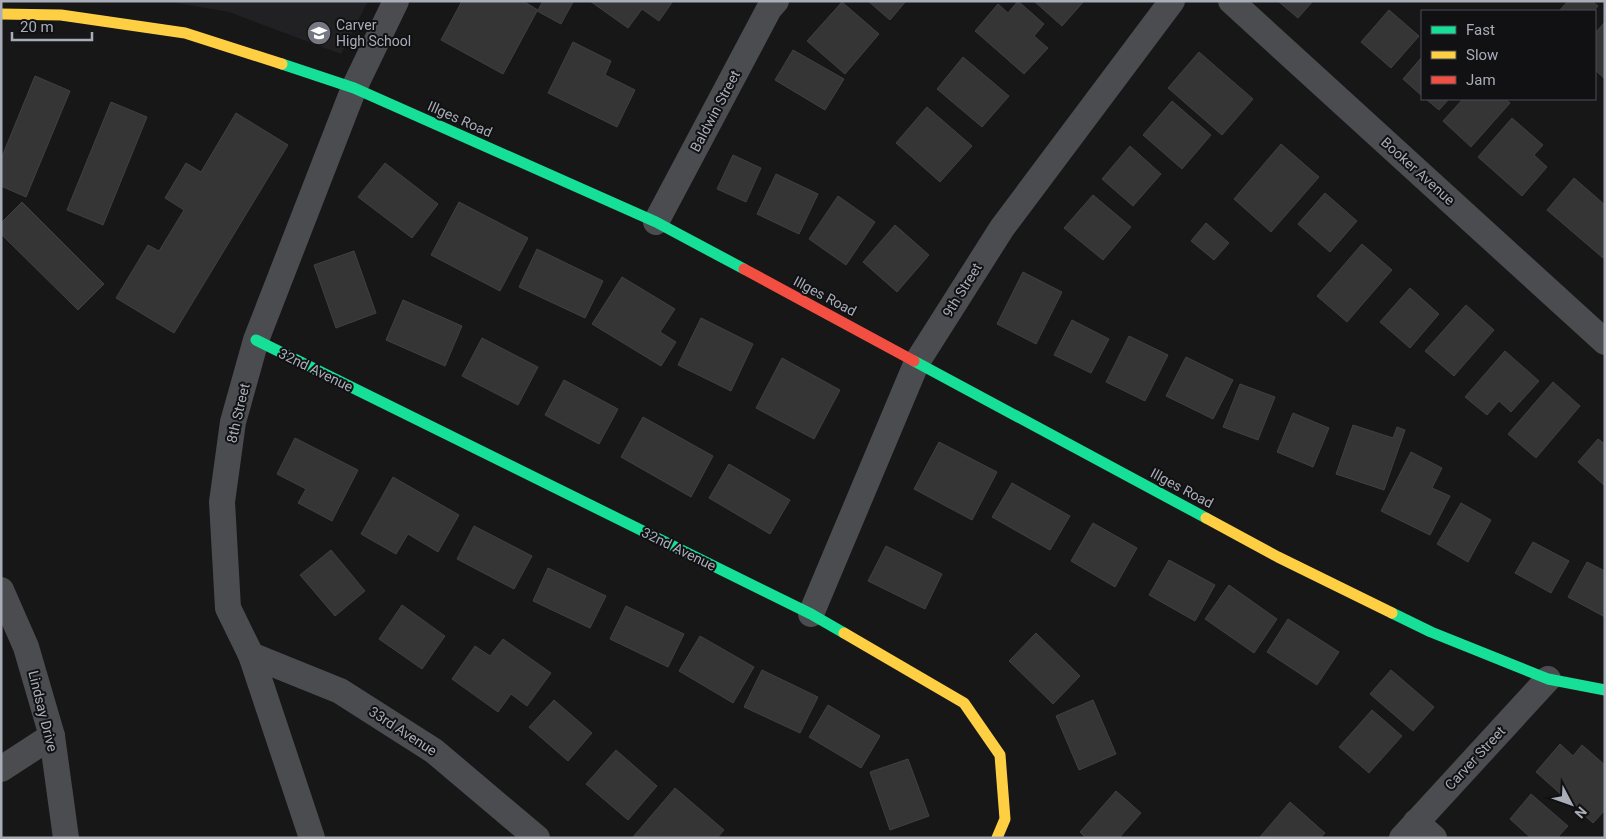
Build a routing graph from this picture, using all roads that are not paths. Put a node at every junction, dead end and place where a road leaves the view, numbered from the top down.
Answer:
1 (396, 1) edge
2 (776, 1) edge
3 (1172, 1) edge
4 (1231, 1) edge
5 (1, 14) edge
6 (354, 88) junction
7 (656, 222) junction
8 (256, 340) junction
9 (1605, 342) edge
10 (917, 362) junction
11 (1, 590) edge
12 (811, 614) junction
13 (251, 655) junction
14 (1548, 679) junction
15 (1605, 690) edge
16 (52, 736) junction
17 (1, 769) edge
18 (1417, 833) edge
19 (66, 838) edge
20 (312, 838) edge
21 (537, 838) edge
22 (997, 838) edge

1 - 6 street, 8th Street
2 - 7 street, Baldwin Street
3 - 10 street, 9th Street
4 - 9 street, Booker Avenue
5 - 6 street, Illges Road
6 - 7 street, Illges Road
6 - 8 street, 8th Street
7 - 10 street, Illges Road
8 - 12 street, 32nd Avenue
8 - 13 street, 8th Street
10 - 12 street, 9th Street
10 - 14 street, Illges Road
11 - 16 street, Lindsay Drive
12 - 22 street, 32nd Avenue
13 - 20 street, 8th Street
13 - 21 street, 33rd Avenue
14 - 15 street, Illges Road
14 - 18 street, Carver Street
16 - 17 street
16 - 19 street, Lindsay Drive

